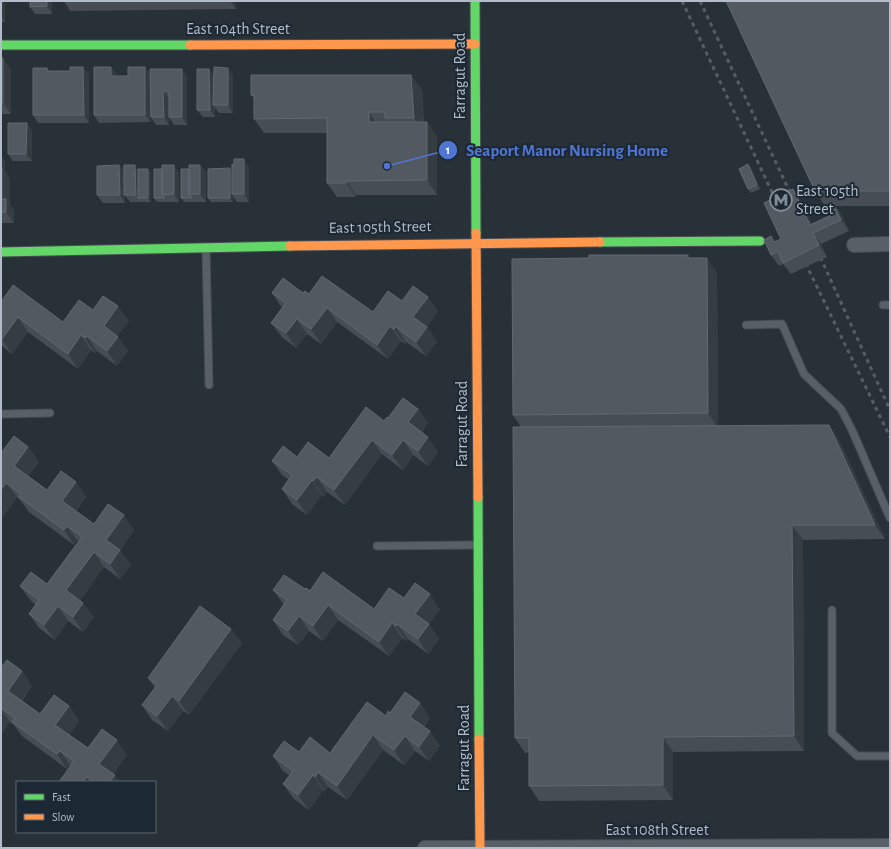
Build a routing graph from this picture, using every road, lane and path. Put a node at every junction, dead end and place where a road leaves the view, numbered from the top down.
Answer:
1 (475, 1) edge
2 (475, 44) junction
3 (1, 45) edge
4 (760, 241) dead end
5 (476, 242) junction
6 (890, 244) edge
7 (854, 246) dead end
8 (206, 248) junction
9 (1, 252) edge
10 (746, 325) dead end
11 (209, 385) dead end
12 (50, 413) dead end
13 (1, 414) edge
14 (890, 518) edge
15 (478, 545) junction
16 (377, 546) dead end
17 (832, 610) dead end
18 (890, 756) edge
19 (890, 846) edge
20 (425, 848) edge
21 (480, 848) edge

1 - 2 street, Farragut Road
2 - 3 street, East 104th Street
2 - 5 street, Farragut Road
4 - 5 street, East 105th Street
5 - 8 street, East 105th Street
5 - 15 street, Farragut Road
6 - 7 street
8 - 9 street, East 105th Street
8 - 11 lane
10 - 14 lane
12 - 13 lane
15 - 16 lane
15 - 21 street, Farragut Road
17 - 18 lane
19 - 21 street, East 108th Street
20 - 21 street, East 108th Street

